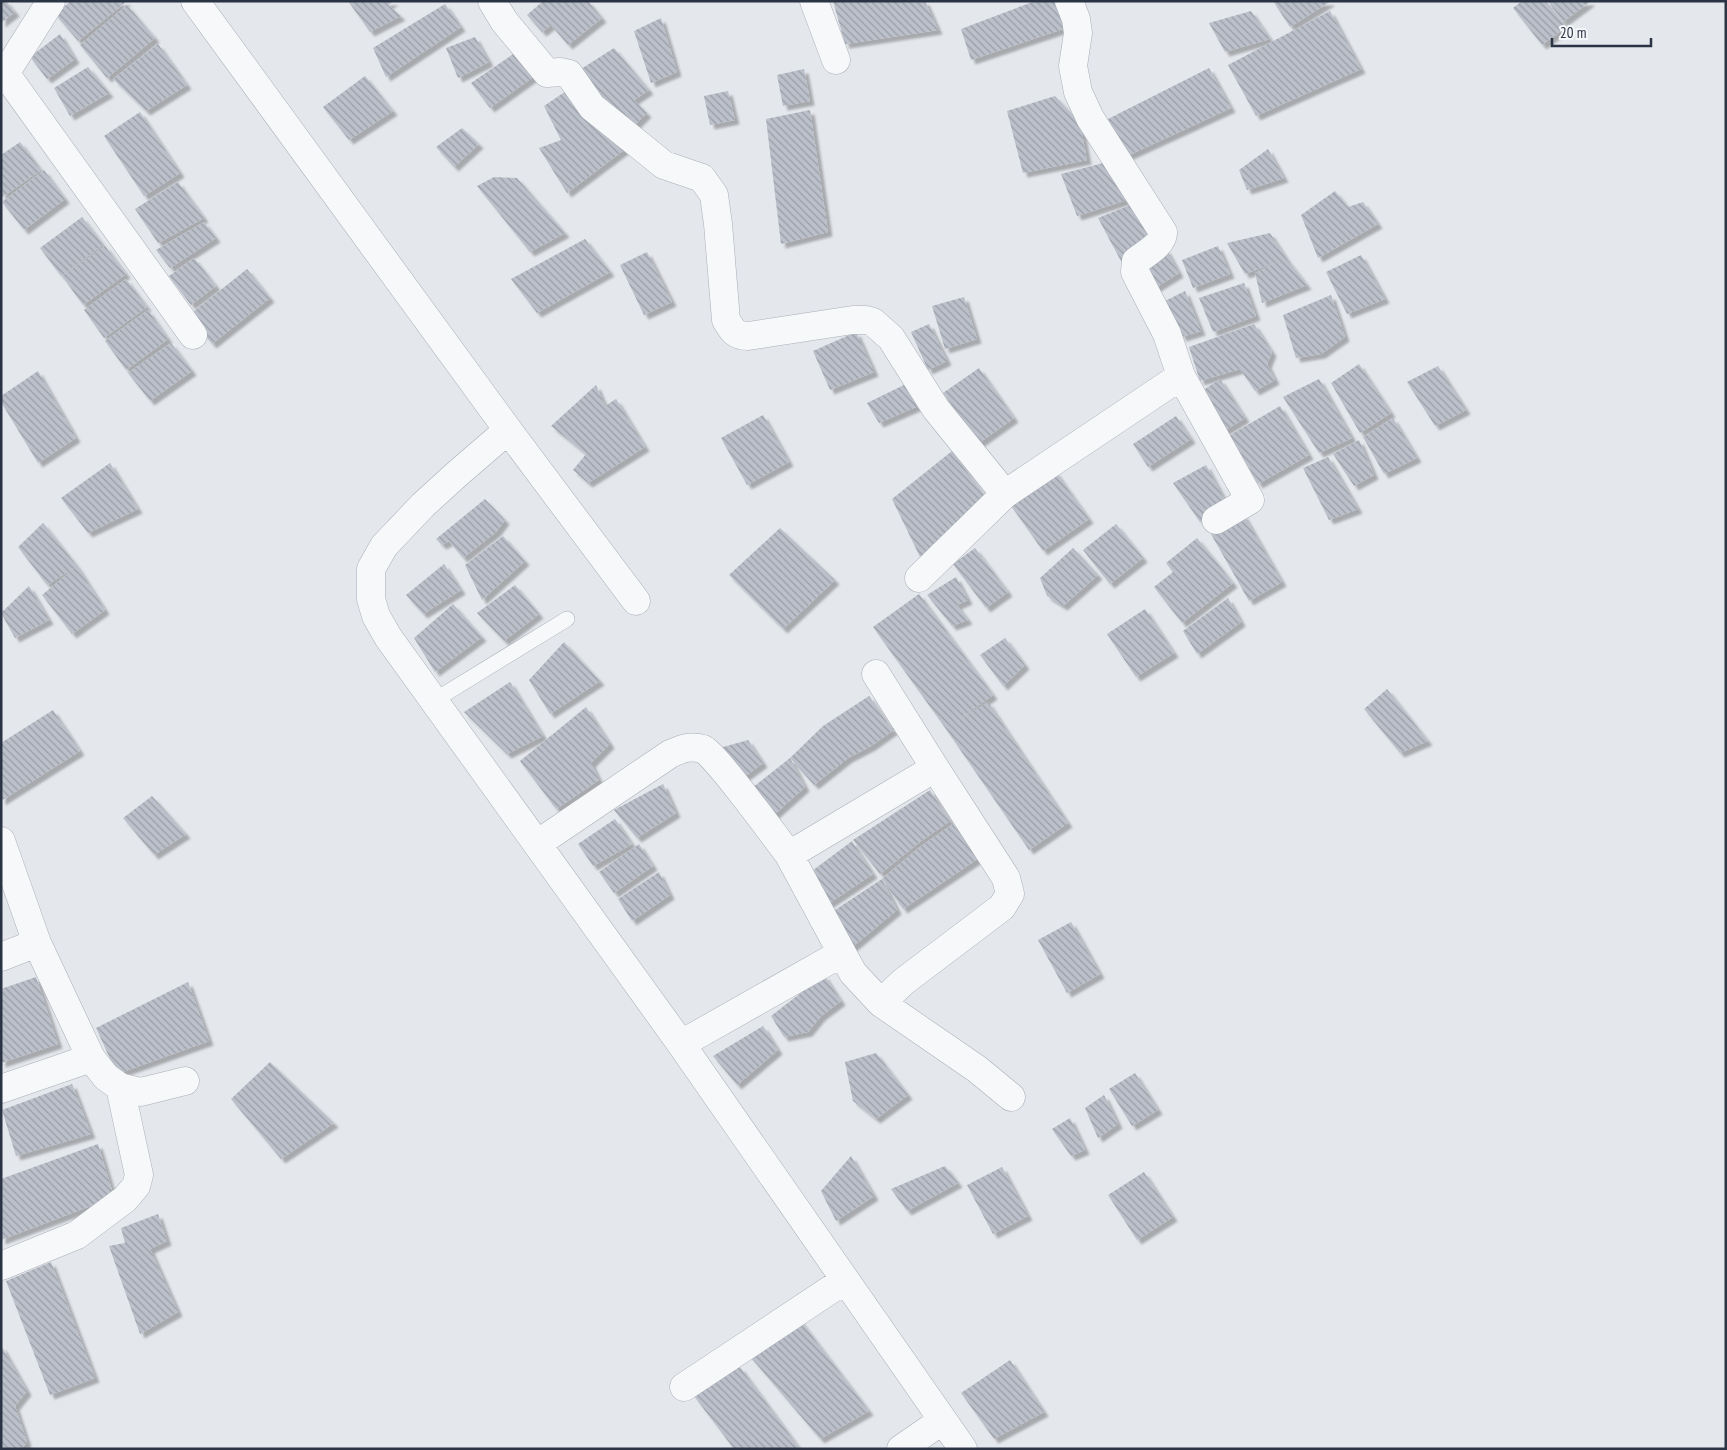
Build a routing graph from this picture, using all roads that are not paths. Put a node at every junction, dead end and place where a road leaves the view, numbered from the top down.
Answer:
1 (51, 1) edge
2 (194, 1) edge
3 (492, 1) edge
4 (814, 1) edge
5 (1069, 1) edge
6 (836, 60) dead end
7 (3, 77) edge
8 (193, 335) dead end
9 (1181, 376) junction
10 (508, 430) junction
11 (1005, 494) junction
12 (1216, 520) dead end
13 (919, 578) dead end
14 (636, 601) dead end
15 (567, 619) dead end
16 (876, 674) dead end
17 (435, 700) junction
18 (936, 768) junction
19 (1, 841) edge
20 (537, 844) junction
21 (789, 855) junction
22 (37, 943) junction
23 (842, 953) junction
24 (1, 957) edge
25 (881, 1003) junction
26 (682, 1044) junction
27 (91, 1058) junction
28 (185, 1081) dead end
29 (120, 1088) junction
30 (1, 1089) edge
31 (1011, 1097) dead end
32 (1, 1266) edge
33 (845, 1280) junction
34 (684, 1387) dead end
35 (943, 1420) junction
36 (901, 1449) edge
37 (963, 1449) edge

1 - 7 street
2 - 10 street
3 - 11 street
4 - 6 street
5 - 9 street
7 - 8 street
9 - 11 street
9 - 12 street
10 - 14 street
10 - 17 street
11 - 13 street
15 - 17 lane
16 - 18 street
17 - 20 street
18 - 21 street
18 - 25 street
19 - 22 street
20 - 21 street
20 - 26 street
21 - 23 street
22 - 24 street
22 - 27 street
23 - 25 street
23 - 26 street
25 - 31 street
26 - 33 street
27 - 29 street
27 - 30 street
28 - 29 street
29 - 32 street
33 - 34 street
33 - 35 street
35 - 36 street
35 - 37 street

